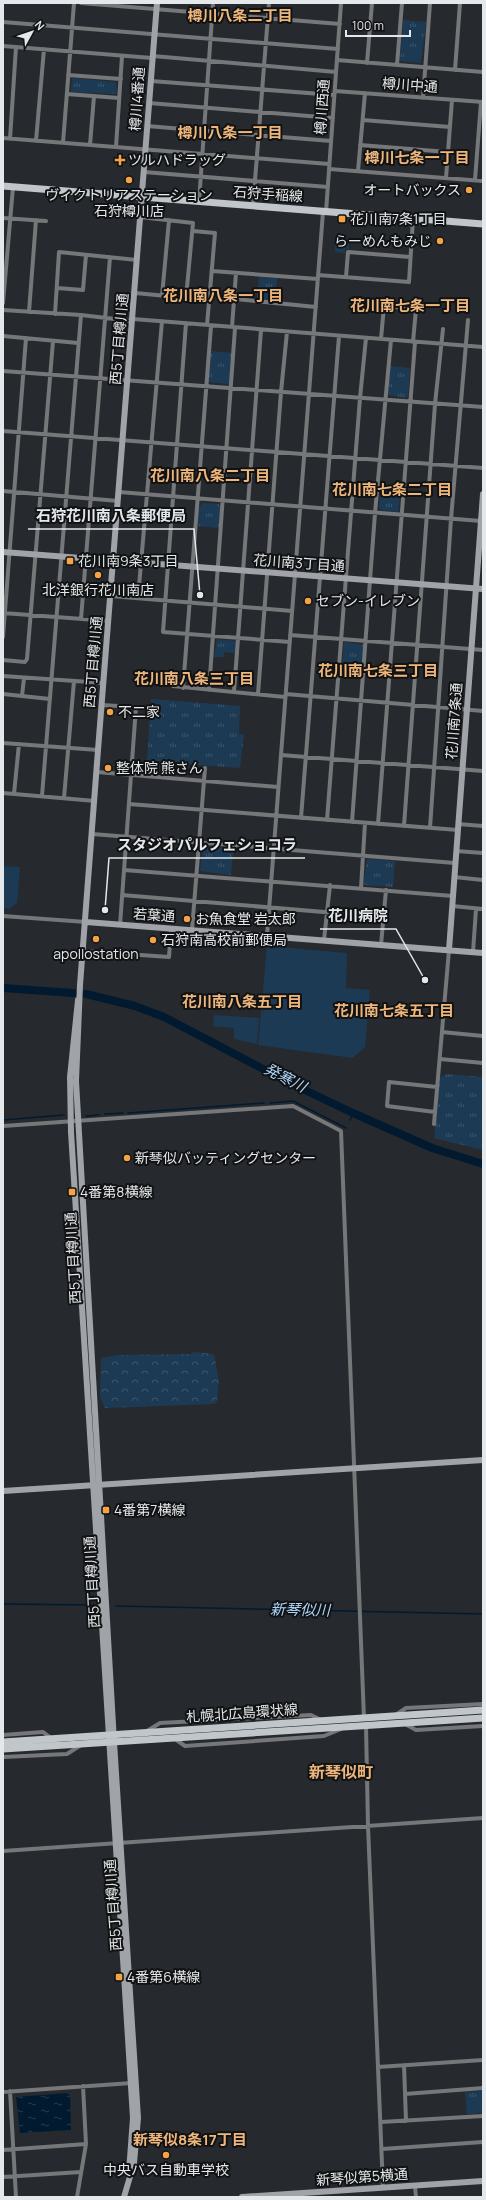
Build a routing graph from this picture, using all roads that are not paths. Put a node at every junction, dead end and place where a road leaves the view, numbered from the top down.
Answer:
1 (74, 3) edge
2 (81, 3) edge
3 (213, 3) edge
4 (269, 3) edge
5 (341, 3) edge
6 (372, 3) edge
7 (402, 3) edge
8 (430, 3) edge
9 (460, 3) edge
10 (156, 6) edge
11 (213, 14) junction
12 (268, 18) junction
13 (3, 22) edge
14 (340, 24) junction
15 (72, 27) junction
16 (154, 34) junction
17 (211, 39) junction
18 (266, 43) junction
19 (3, 46) edge
20 (16, 47) junction
21 (44, 49) junction
22 (338, 49) junction
23 (70, 51) junction
24 (122, 56) junction
25 (152, 57) junction
26 (337, 60) junction
27 (209, 62) junction
28 (367, 62) junction
29 (397, 65) junction
30 (264, 66) junction
31 (425, 67) junction
32 (455, 70) junction
33 (336, 72) junction
34 (483, 72) edge
35 (68, 75) junction
36 (121, 79) junction
37 (151, 81) junction
38 (208, 85) junction
39 (262, 89) junction
40 (334, 93) junction
41 (365, 93) junction
42 (67, 94) junction
43 (94, 96) junction
44 (119, 98) junction
45 (423, 98) junction
46 (452, 100) junction
47 (482, 102) edge
48 (149, 103) junction
49 (206, 108) junction
50 (261, 112) junction
51 (333, 118) junction
52 (363, 120) junction
53 (147, 126) junction
54 (450, 127) junction
55 (204, 131) junction
56 (259, 135) junction
57 (3, 138) edge
58 (10, 139) junction
59 (36, 141) junction
60 (331, 141) junction
61 (63, 143) junction
62 (90, 145) junction
63 (360, 145) junction
64 (116, 147) junction
65 (145, 149) junction
66 (448, 152) junction
67 (203, 154) junction
68 (257, 157) junction
69 (329, 164) junction
70 (329, 169) junction
71 (358, 171) junction
72 (144, 172) junction
73 (201, 176) junction
74 (446, 178) junction
75 (255, 180) junction
76 (475, 180) junction
77 (483, 181) edge
78 (3, 186) edge
79 (13, 187) junction
80 (328, 187) junction
81 (142, 197) junction
82 (199, 202) junction
83 (253, 206) junction
84 (325, 212) junction
85 (140, 217) junction
86 (3, 218) edge
87 (413, 218) junction
88 (10, 219) junction
89 (36, 220) junction
90 (169, 220) junction
91 (46, 221) dead end
92 (483, 224) edge
93 (193, 230) junction
94 (86, 255) junction
95 (110, 257) junction
96 (410, 257) junction
97 (137, 260) junction
98 (212, 271) junction
99 (236, 273) junction
100 (318, 277) junction
101 (346, 277) junction
102 (57, 288) junction
103 (135, 293) junction
104 (162, 296) junction
105 (186, 298) junction
106 (235, 299) junction
107 (209, 300) junction
108 (3, 303) edge
109 (316, 307) junction
110 (3, 310) edge
111 (29, 312) junction
112 (55, 314) junction
113 (81, 315) junction
114 (106, 318) junction
115 (132, 320) junction
116 (468, 320) dead end
117 (162, 321) junction
118 (186, 324) junction
119 (209, 325) junction
120 (234, 327) junction
121 (443, 329) dead end
122 (262, 330) junction
123 (287, 332) junction
124 (314, 334) junction
125 (3, 336) edge
126 (340, 336) junction
127 (26, 338) junction
128 (366, 338) junction
129 (381, 339) junction
130 (391, 340) junction
131 (52, 341) junction
132 (414, 342) junction
133 (78, 343) junction
134 (442, 344) junction
135 (466, 346) junction
136 (483, 347) edge
137 (3, 370) edge
138 (24, 372) junction
139 (49, 374) junction
140 (75, 376) junction
141 (101, 378) junction
142 (128, 380) junction
143 (156, 382) junction
144 (181, 384) junction
145 (205, 386) junction
146 (231, 388) junction
147 (256, 390) junction
148 (281, 392) junction
149 (309, 394) junction
150 (335, 396) junction
151 (360, 398) junction
152 (385, 400) junction
153 (411, 402) junction
154 (435, 404) junction
155 (461, 406) junction
156 (483, 407) edge
157 (3, 431) edge
158 (19, 432) junction
159 (44, 434) junction
160 (70, 437) junction
161 (96, 438) junction
162 (123, 440) junction
163 (151, 443) junction
164 (177, 444) junction
165 (202, 446) junction
166 (226, 448) junction
167 (252, 450) junction
168 (277, 452) junction
169 (304, 454) junction
170 (330, 456) junction
171 (356, 458) junction
172 (380, 460) junction
173 (406, 462) junction
174 (431, 464) junction
175 (456, 466) junction
176 (483, 468) edge
177 (3, 492) edge
178 (14, 492) junction
179 (119, 492) junction
180 (39, 494) junction
181 (483, 494) edge
182 (147, 495) junction
183 (65, 496) junction
184 (172, 497) junction
185 (91, 499) junction
186 (198, 499) junction
187 (118, 501) junction
188 (223, 501) junction
189 (248, 503) junction
190 (273, 505) junction
191 (300, 507) junction
192 (326, 509) junction
193 (351, 511) junction
194 (375, 513) junction
195 (402, 515) junction
196 (426, 517) junction
197 (451, 519) junction
198 (481, 521) junction
199 (482, 529) edge
200 (6, 552) edge
201 (35, 554) junction
202 (60, 556) junction
203 (86, 558) junction
204 (114, 560) junction
205 (142, 563) junction
206 (167, 565) junction
207 (192, 567) junction
208 (217, 569) junction
209 (243, 571) junction
210 (268, 573) junction
211 (295, 575) junction
212 (320, 577) junction
213 (346, 579) junction
214 (370, 581) junction
215 (396, 583) junction
216 (421, 585) junction
217 (447, 586) junction
218 (476, 589) junction
219 (483, 589) edge
220 (111, 596) junction
221 (138, 598) junction
222 (166, 600) junction
223 (191, 602) junction
224 (216, 604) junction
225 (241, 607) junction
226 (266, 609) junction
227 (292, 611) junction
228 (4, 613) edge
229 (30, 615) junction
230 (56, 617) junction
231 (81, 619) junction
232 (109, 621) junction
233 (188, 634) junction
234 (290, 635) junction
235 (212, 636) junction
236 (3, 637) edge
237 (316, 637) junction
238 (239, 638) junction
239 (340, 639) junction
240 (264, 640) junction
241 (367, 641) junction
242 (290, 642) junction
243 (393, 643) junction
244 (417, 645) junction
245 (444, 647) junction
246 (471, 649) junction
247 (483, 650) edge
248 (3, 660) edge
249 (3, 676) edge
250 (24, 678) junction
251 (51, 680) junction
252 (74, 681) junction
253 (104, 683) junction
254 (173, 686) dead end
255 (183, 688) junction
256 (208, 690) junction
257 (234, 692) junction
258 (3, 694) edge
259 (258, 694) junction
260 (22, 696) junction
261 (285, 696) junction
262 (311, 696) junction
263 (50, 698) junction
264 (336, 699) junction
265 (362, 701) junction
266 (388, 703) junction
267 (102, 705) junction
268 (414, 705) junction
269 (136, 707) junction
270 (438, 707) junction
271 (150, 708) dead end
272 (467, 709) junction
273 (483, 710) edge
274 (3, 743) edge
275 (19, 744) junction
276 (46, 746) junction
277 (68, 748) junction
278 (98, 750) junction
279 (281, 755) junction
280 (305, 757) junction
281 (331, 759) junction
282 (357, 761) junction
283 (383, 763) junction
284 (408, 765) junction
285 (434, 767) junction
286 (205, 768) dead end
287 (462, 769) junction
288 (483, 771) edge
289 (97, 772) junction
290 (131, 774) junction
291 (204, 781) junction
292 (278, 787) junction
293 (3, 793) edge
294 (14, 794) junction
295 (42, 796) junction
296 (64, 798) junction
297 (95, 801) junction
298 (129, 804) junction
299 (202, 810) junction
300 (276, 816) junction
301 (301, 818) junction
302 (327, 820) junction
303 (352, 822) junction
304 (365, 823) junction
305 (378, 824) junction
306 (404, 826) junction
307 (483, 826) edge
308 (458, 827) junction
309 (430, 828) junction
310 (92, 834) junction
311 (126, 837) junction
312 (200, 842) junction
313 (274, 848) junction
314 (456, 851) junction
315 (483, 853) edge
316 (363, 856) junction
317 (455, 863) junction
318 (124, 870) junction
319 (197, 875) junction
320 (454, 877) junction
321 (271, 880) junction
322 (483, 880) edge
323 (330, 885) junction
324 (360, 888) junction
325 (386, 890) junction
326 (122, 895) junction
327 (453, 896) junction
328 (195, 901) junction
329 (452, 906) junction
330 (269, 907) junction
331 (476, 909) junction
332 (483, 909) edge
333 (327, 912) junction
334 (3, 916) edge
335 (383, 916) junction
336 (86, 922) junction
337 (120, 925) junction
338 (171, 929) junction
339 (192, 930) junction
340 (267, 936) junction
341 (324, 940) junction
342 (381, 945) junction
343 (84, 950) junction
344 (449, 950) junction
345 (473, 952) junction
346 (483, 953) edge
347 (442, 1032) junction
348 (483, 1036) edge
349 (440, 1059) junction
350 (483, 1063) edge
351 (437, 1087) junction
352 (435, 1112) junction
353 (74, 1120) junction
354 (434, 1124) dead end
355 (3, 1126) edge
356 (483, 1460) edge
357 (354, 1468) junction
358 (96, 1485) junction
359 (3, 1491) edge
360 (483, 1704) edge
361 (483, 1710) edge
362 (393, 1716) junction
363 (483, 1718) edge
364 (365, 1722) junction
365 (404, 1723) junction
366 (483, 1726) edge
367 (3, 1735) edge
368 (53, 1739) junction
369 (111, 1739) junction
370 (3, 1742) edge
371 (83, 1744) junction
372 (3, 1749) edge
373 (3, 1757) edge
374 (483, 1818) edge
375 (368, 1826) junction
376 (118, 1843) junction
377 (3, 1851) edge
378 (483, 2060) edge
379 (404, 2065) junction
380 (378, 2067) junction
381 (133, 2083) junction
382 (83, 2086) junction
383 (483, 2088) edge
384 (10, 2091) junction
385 (3, 2092) edge
386 (405, 2094) junction
387 (483, 2116) edge
388 (406, 2121) junction
389 (381, 2122) junction
390 (483, 2142) edge
391 (86, 2144) junction
392 (382, 2149) junction
393 (3, 2150) edge
394 (13, 2150) junction
395 (81, 2172) junction
396 (15, 2176) junction
397 (3, 2177) edge
398 (483, 2181) edge
399 (415, 2186) junction
400 (383, 2188) junction
401 (346, 2194) edge
402 (287, 2196) edge
403 (16, 2197) edge
404 (77, 2197) edge
405 (124, 2197) edge
406 (242, 2197) edge
407 (416, 2197) edge

1 - 15 street
2 - 10 street
3 - 11 street
4 - 12 street
5 - 14 street, 樽川西通
6 - 28 street
7 - 29 street
8 - 31 street
9 - 32 street
10 - 11 street
10 - 16 street, 樽川4番通
11 - 12 street
11 - 17 street
12 - 14 street
12 - 18 street
13 - 15 street
14 - 22 street, 樽川西通
15 - 16 street
15 - 23 street
16 - 17 street
16 - 25 street, 樽川4番通
17 - 18 street
17 - 27 street
18 - 22 street
18 - 30 street
19 - 20 street
20 - 21 street
20 - 58 street
21 - 23 street
21 - 59 street
22 - 26 street, 樽川西通
23 - 24 street
23 - 35 street
24 - 25 street
24 - 36 street
25 - 27 street
25 - 37 street, 樽川4番通
26 - 28 street
26 - 33 street, 樽川西通
27 - 30 street
27 - 38 street
28 - 29 street
29 - 31 street
30 - 33 street
30 - 39 street
31 - 32 street
31 - 45 street
32 - 34 street
33 - 40 street, 樽川西通
35 - 36 street
35 - 42 street
36 - 44 street
37 - 38 street, 樽川中通
37 - 48 street, 樽川4番通
38 - 39 street, 樽川中通
38 - 49 street
39 - 40 street, 樽川中通
39 - 50 street
40 - 41 street, 樽川中通
40 - 51 street, 樽川西通
41 - 45 street, 樽川中通
41 - 52 street
42 - 43 street
42 - 61 street
43 - 44 street
43 - 62 street
44 - 64 street
45 - 46 street, 樽川中通
46 - 47 street, 樽川中通
46 - 54 street
47 - 76 street
48 - 49 street
48 - 53 street, 樽川4番通
49 - 50 street
49 - 55 street
50 - 51 street
50 - 56 street
51 - 60 street, 樽川西通
52 - 54 street
52 - 63 street
53 - 55 street
53 - 65 street, 樽川4番通
54 - 66 street
55 - 56 street
55 - 67 street
56 - 60 street
56 - 68 street
57 - 58 street
58 - 59 street
59 - 61 street
60 - 69 street, 樽川西通
61 - 62 street
62 - 64 street
63 - 66 street
63 - 71 street
64 - 65 street
65 - 67 street
65 - 72 street, 樽川4番通
66 - 74 street
67 - 68 street
67 - 73 street
68 - 69 street
68 - 75 street
69 - 70 street, 樽川西通
70 - 71 street
70 - 80 street, 樽川西通
71 - 74 street
72 - 73 street
72 - 81 street, 樽川4番通
73 - 75 street
73 - 82 street
74 - 76 street
75 - 80 street
75 - 83 street
76 - 77 street
78 - 79 main road, 石狩手稲線
79 - 81 main road, 石狩手稲線
79 - 88 street
80 - 84 street, 樽川西通
81 - 82 main road, 石狩手稲線
81 - 85 street, 西5丁目樽川通
82 - 83 main road, 石狩手稲線
83 - 84 main road, 石狩手稲線
84 - 87 main road, 石狩手稲線
84 - 100 street, 樽川西通
85 - 90 street
85 - 97 street, 西5丁目樽川通
86 - 88 street
87 - 92 main road, 石狩手稲線
87 - 96 street
88 - 89 street
88 - 108 street
89 - 91 street
89 - 111 street
90 - 93 street
90 - 104 street
93 - 98 street
93 - 105 street
94 - 95 street
94 - 102 street
94 - 102 street
95 - 97 street
95 - 114 street
96 - 101 street
96 - 101 street
97 - 103 street, 西5丁目樽川通
98 - 99 street
98 - 107 street
99 - 100 street
99 - 106 street
100 - 101 street
100 - 109 street, 樽川西通
102 - 112 street
103 - 104 street
103 - 115 street, 西5丁目樽川通
104 - 105 street
105 - 107 street
106 - 109 street
106 - 120 street
107 - 119 street
109 - 124 street, 樽川西通
110 - 111 street
111 - 112 street
112 - 113 street
113 - 114 street
113 - 133 street
114 - 115 street
114 - 141 street
115 - 117 street
115 - 142 street, 西5丁目樽川通
116 - 135 street
117 - 118 street
117 - 143 street
118 - 119 street
118 - 144 street
119 - 120 street
119 - 145 street
120 - 122 street
120 - 146 street
121 - 134 street
122 - 123 street
122 - 147 street
123 - 124 street
123 - 148 street
124 - 126 street
124 - 149 street, 樽川西通
125 - 127 street
126 - 128 street
126 - 150 street
127 - 131 street
127 - 138 street
128 - 129 street
128 - 151 street
129 - 130 street
129 - 132 street
130 - 132 street
130 - 152 street
131 - 133 street
131 - 139 street
132 - 134 street
132 - 153 street
133 - 140 street
134 - 135 street
134 - 154 street
135 - 136 street
135 - 155 street
137 - 138 street
138 - 139 street
138 - 158 street
139 - 140 street
139 - 159 street
140 - 141 street
140 - 160 street
141 - 142 street
141 - 161 street
142 - 143 street
142 - 162 street, 西5丁目樽川通
143 - 144 street
143 - 163 street
144 - 145 street
144 - 164 street
145 - 146 street
145 - 165 street
146 - 147 street
146 - 166 street
147 - 148 street
147 - 167 street
148 - 149 street
148 - 168 street
149 - 150 street
149 - 169 street, 樽川西通
150 - 151 street
150 - 170 street
151 - 152 street
151 - 171 street
152 - 153 street
152 - 172 street
153 - 154 street
153 - 173 street
154 - 155 street
154 - 174 street
155 - 156 street
155 - 175 street
157 - 158 street
158 - 159 street
158 - 178 street
159 - 160 street
159 - 180 street
160 - 161 street
160 - 183 street
161 - 162 street
161 - 185 street
162 - 163 street
162 - 179 street, 西5丁目樽川通
163 - 164 street
163 - 182 street
164 - 165 street
164 - 184 street
165 - 166 street
165 - 186 street
166 - 167 street
166 - 188 street
167 - 168 street
167 - 189 street
168 - 169 street
168 - 190 street
169 - 170 street
169 - 191 street, 樽川西通
170 - 171 street
170 - 192 street
171 - 172 street
171 - 193 street
172 - 173 street
172 - 194 street
173 - 174 street
173 - 195 street
174 - 175 street
174 - 196 street
175 - 176 street
175 - 197 street
177 - 178 street
178 - 180 street
178 - 200 street
179 - 182 street
179 - 187 street, 西5丁目樽川通
180 - 183 street
180 - 201 street
181 - 198 street, 花川南7条通
182 - 184 street
182 - 205 street
183 - 185 street
183 - 202 street
184 - 186 street
184 - 206 street
185 - 187 street
185 - 203 street
186 - 188 street
186 - 207 street
187 - 204 street, 西5丁目樽川通
188 - 189 street
188 - 208 street
189 - 190 street
189 - 209 street
190 - 191 street
190 - 210 street
191 - 192 street
191 - 211 street, 樽川西通
192 - 193 street
192 - 212 street
193 - 194 street
193 - 213 street
194 - 195 street
194 - 214 street
195 - 196 street
195 - 215 street
196 - 197 street
196 - 216 street
197 - 198 street
197 - 217 street
198 - 199 street, 花川南7条通
199 - 218 street, 花川南7条通
200 - 201 street, 花川南3丁目通
200 - 228 street
201 - 202 street, 花川南3丁目通
201 - 229 street
202 - 203 street, 花川南3丁目通
202 - 230 street
203 - 204 street, 花川南3丁目通
203 - 231 street
204 - 205 street, 花川南3丁目通
204 - 220 street, 西5丁目樽川通
205 - 206 street, 花川南3丁目通
205 - 221 street
206 - 207 street, 花川南3丁目通
206 - 222 street
207 - 208 street, 花川南3丁目通
207 - 223 street
208 - 209 street, 花川南3丁目通
208 - 224 street
209 - 210 street, 花川南3丁目通
209 - 225 street
210 - 211 street, 花川南3丁目通
210 - 226 street
211 - 212 street, 花川南3丁目通
211 - 227 street, 樽川西通
212 - 213 street, 花川南3丁目通
212 - 237 street
213 - 214 street, 花川南3丁目通
213 - 239 street
214 - 215 street, 花川南3丁目通
214 - 241 street
215 - 216 street, 花川南3丁目通
215 - 243 street
216 - 217 street, 花川南3丁目通
216 - 244 street
217 - 218 street, 花川南3丁目通
217 - 245 street
218 - 219 street, 花川南3丁目通
218 - 246 street, 花川南7条通
220 - 221 street
220 - 232 street, 西5丁目樽川通
221 - 222 street
222 - 223 street
222 - 233 street
223 - 224 street
223 - 233 street
224 - 225 street
224 - 235 street
225 - 226 street
225 - 238 street
226 - 227 street
226 - 240 street
227 - 234 street, 樽川西通
228 - 229 street
228 - 236 street
229 - 230 street
229 - 248 street
230 - 231 street
230 - 251 street
231 - 232 street
232 - 253 street, 西5丁目樽川通
233 - 235 street
233 - 255 street
234 - 237 street
234 - 242 street, 樽川西通
235 - 238 street
235 - 256 street
237 - 239 street
237 - 262 street
238 - 240 street
238 - 257 street
239 - 241 street
239 - 264 street
240 - 242 street
240 - 259 street
241 - 243 street
241 - 265 street
242 - 261 street, 樽川西通
243 - 244 street
243 - 266 street
244 - 245 street
244 - 268 street
245 - 246 street
245 - 270 street
246 - 247 street
246 - 272 street, 花川南7条通
249 - 250 street
250 - 251 street
250 - 260 street
251 - 252 street
251 - 263 street
252 - 253 street
252 - 277 street
253 - 267 street, 西5丁目樽川通
254 - 255 street
255 - 256 street
256 - 257 street
257 - 259 street
258 - 260 street
259 - 261 street
260 - 263 street
261 - 262 street
261 - 279 street, 樽川西通
262 - 264 street
262 - 280 street
263 - 276 street
264 - 265 street
264 - 281 street
265 - 266 street
265 - 282 street
266 - 268 street
266 - 283 street
267 - 269 street
267 - 278 street, 西5丁目樽川通
268 - 270 street
268 - 284 street
269 - 271 street
269 - 290 street
270 - 272 street
270 - 285 street
272 - 273 street
272 - 287 street, 花川南7条通
274 - 275 street
275 - 276 street
275 - 294 street
276 - 277 street
276 - 295 street
277 - 278 street
277 - 296 street
278 - 289 street, 西5丁目樽川通
279 - 280 street
279 - 292 street, 樽川西通
280 - 281 street
280 - 301 street
281 - 282 street
281 - 302 street
282 - 283 street
282 - 303 street
283 - 284 street
283 - 305 street
284 - 285 street
284 - 306 street
285 - 287 street
285 - 309 street
286 - 291 street
287 - 288 street
287 - 308 street, 花川南7条通
289 - 290 street
289 - 297 street, 西5丁目樽川通
290 - 291 street
290 - 298 street
291 - 292 street
291 - 299 street
292 - 300 street, 樽川西通
293 - 294 street
294 - 295 street
295 - 296 street
296 - 297 street
297 - 310 street, 西5丁目樽川通
298 - 299 street
298 - 311 street
299 - 300 street
299 - 312 street
300 - 301 street
300 - 313 street, 樽川西通
301 - 302 street
302 - 303 street
303 - 304 street
304 - 305 street
304 - 316 street
305 - 306 street
306 - 309 street
307 - 308 street
308 - 309 street
308 - 314 street, 花川南7条通
310 - 311 street
310 - 336 street, 西5丁目樽川通
311 - 312 street
311 - 318 street
312 - 313 street
312 - 319 street
313 - 316 street
313 - 321 street, 樽川西通
314 - 315 street
314 - 317 street, 花川南7条通
316 - 317 street
316 - 324 street
317 - 320 street, 花川南7条通
318 - 319 street
318 - 326 street
319 - 321 street
319 - 328 street
320 - 322 street
320 - 327 street, 花川南7条通
321 - 323 street
321 - 330 street, 樽川西通
323 - 324 street
323 - 333 street
324 - 325 street
325 - 327 street
325 - 335 street
326 - 328 street
326 - 337 street
327 - 329 street, 花川南7条通
328 - 330 street
328 - 339 street
329 - 331 street
329 - 344 street, 花川南7条通
330 - 333 street
330 - 340 street, 樽川西通
331 - 332 street
331 - 345 street
333 - 335 street
333 - 341 street
334 - 336 street
335 - 342 street
336 - 337 street, 若葉通
336 - 343 street, 西5丁目樽川通
337 - 338 street, 若葉通
338 - 339 street, 若葉通
338 - 343 street
339 - 340 street, 若葉通
340 - 341 street, 若葉通
341 - 342 street, 若葉通
342 - 344 street, 若葉通
343 - 353 street, 西5丁目樽川通
344 - 345 street, 若葉通
344 - 347 street
345 - 346 street, 若葉通
347 - 348 street
347 - 349 street
349 - 350 street
349 - 351 street
351 - 352 street
351 - 352 street
352 - 354 street
353 - 355 street
353 - 357 street
353 - 358 street, 西5丁目樽川通
356 - 357 street
357 - 358 street
357 - 364 street
358 - 359 street
358 - 369 street, 西5丁目樽川通
360 - 362 street
361 - 362 main road, 札幌北広島環状線
362 - 364 main road, 札幌北広島環状線
363 - 365 main road, 札幌北広島環状線
364 - 365 main road, 札幌北広島環状線
364 - 369 main road, 札幌北広島環状線
364 - 369 main road, 札幌北広島環状線
364 - 375 street
365 - 366 street
367 - 368 street
368 - 369 main road, 札幌北広島環状線
368 - 370 main road, 札幌北広島環状線
369 - 371 main road, 札幌北広島環状線
369 - 376 street, 西5丁目樽川通
371 - 372 main road, 札幌北広島環状線
371 - 373 street
374 - 375 street
375 - 376 street
375 - 380 street
376 - 377 street
376 - 381 street, 西5丁目樽川通
378 - 379 street
379 - 380 street
379 - 386 street
380 - 389 street
381 - 382 street
381 - 405 street, 西5丁目樽川通
382 - 384 street
382 - 391 street
383 - 386 street
384 - 385 street
384 - 394 street
386 - 388 street
387 - 388 street
388 - 389 street
389 - 392 street
390 - 392 street
391 - 394 street
391 - 395 street
392 - 400 street
393 - 394 street
394 - 396 street
395 - 396 street
395 - 404 street
396 - 397 street
396 - 403 street
398 - 399 street, 新琴似第5横通
399 - 400 street, 新琴似第5横通
399 - 407 street
400 - 401 street, 新琴似第5横通
401 - 402 street, 新琴似第5横通
402 - 406 street, 新琴似第5横通

